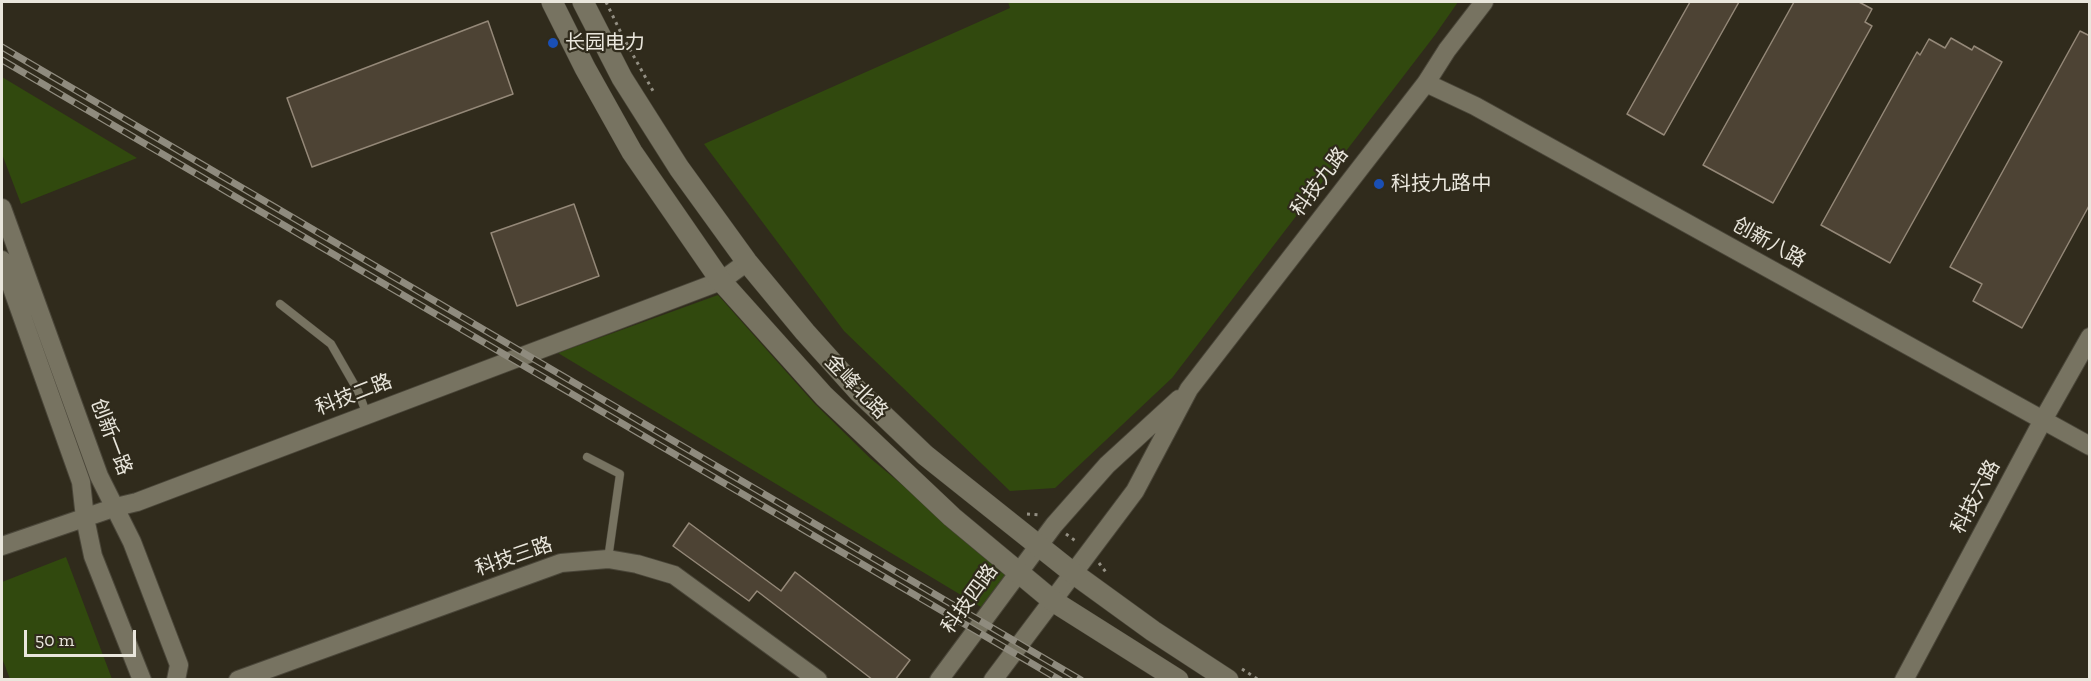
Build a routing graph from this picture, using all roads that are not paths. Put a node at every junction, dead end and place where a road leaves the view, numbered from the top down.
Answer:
1 (552, 2) edge
2 (583, 2) edge
3 (1484, 2) edge
4 (1426, 83) junction
5 (2, 208) edge
6 (2, 260) edge
7 (747, 262) junction
8 (721, 281) junction
9 (279, 304) dead end
10 (2090, 337) edge
11 (1190, 389) junction
12 (367, 415) junction
13 (2043, 420) junction
14 (2090, 446) edge
15 (587, 457) dead end
16 (116, 507) junction
17 (85, 518) junction
18 (2, 546) edge
19 (1039, 546) junction
20 (608, 559) junction
21 (1018, 572) junction
22 (1073, 573) junction
23 (1053, 601) junction
24 (1233, 673) edge
25 (142, 680) edge
26 (176, 680) edge
27 (238, 680) edge
28 (819, 680) edge
29 (939, 680) edge
30 (993, 680) edge
31 (1178, 680) edge
32 (1904, 680) edge

1 - 8 main road, 金峰北路
2 - 7 main road, 金峰北路
3 - 4 street, 科技九路
4 - 11 street, 科技九路
4 - 13 street, 创新八路
5 - 16 street, 创新一路
6 - 17 street
7 - 8 street, 科技二路
7 - 19 main road, 金峰北路
8 - 12 street, 科技二路
8 - 21 main road, 金峰北路
9 - 12 lane
10 - 13 street, 科技六路
11 - 19 street, 科技九路
11 - 22 street, 科技九路
12 - 16 street, 科技二路
13 - 14 street, 创新八路
13 - 32 street, 科技六路
15 - 20 lane
16 - 17 street, 科技二路
16 - 26 street, 创新一路
17 - 18 street, 科技二路
17 - 25 street
19 - 21 street, 科技四路
19 - 22 main road, 金峰北路
20 - 27 street, 科技三路
20 - 28 street, 科技三路
21 - 23 main road, 金峰北路
21 - 29 street, 科技四路
22 - 23 street
22 - 24 main road, 金峰北路
23 - 30 street
23 - 31 main road, 金峰北路

